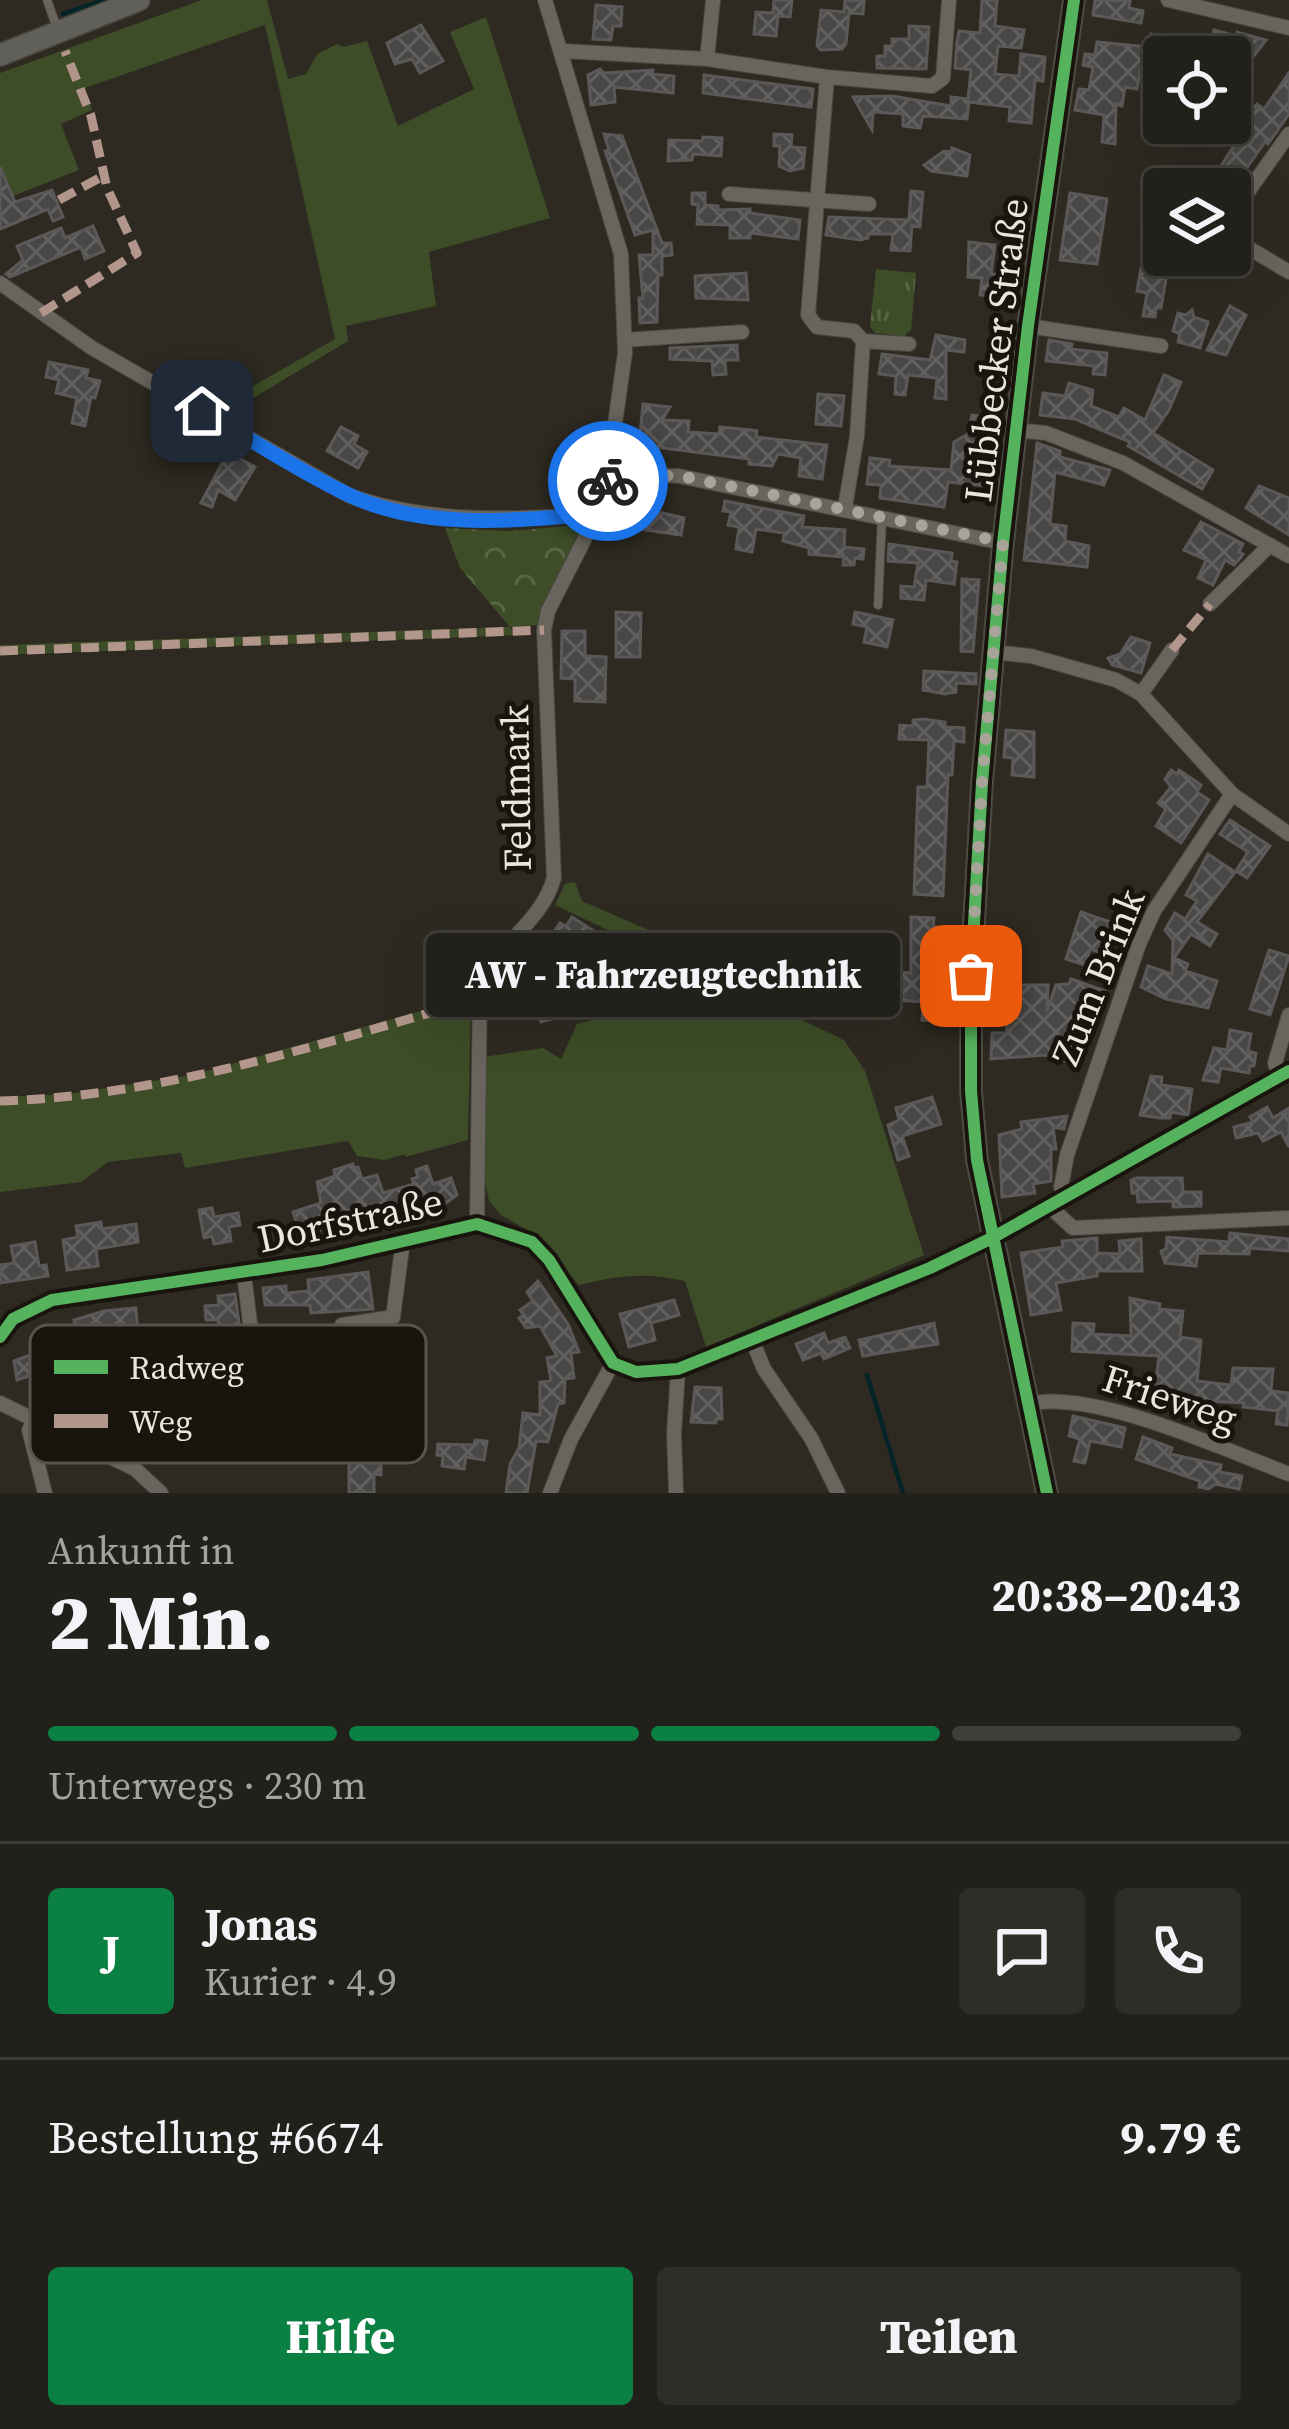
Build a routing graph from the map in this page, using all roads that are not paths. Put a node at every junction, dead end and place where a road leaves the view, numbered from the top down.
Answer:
1 (47, 0) edge
2 (140, 0) edge
3 (545, 0) edge
4 (713, 0) edge
5 (949, 0) edge
6 (1074, 0) edge
7 (1168, 0) edge
8 (1289, 28) edge
9 (58, 29) junction
10 (563, 51) junction
11 (0, 55) edge
12 (707, 59) junction
13 (826, 77) junction
14 (1289, 135) edge
15 (1251, 188) edge
16 (729, 194) dead end
17 (818, 202) junction
18 (869, 204) dead end
19 (1251, 249) edge
20 (1289, 272) edge
21 (0, 283) edge
22 (1028, 326) junction
23 (742, 332) dead end
24 (625, 340) junction
25 (863, 341) junction
26 (909, 344) dead end
27 (1161, 346) dead end
28 (1016, 430) junction
29 (610, 474) junction
30 (845, 507) junction
31 (598, 514) junction
32 (882, 516) junction
33 (1003, 542) junction
34 (1270, 545) junction
35 (1289, 556) edge
36 (1210, 604) dead end
37 (878, 605) dead end
38 (1172, 650) dead end
39 (993, 652) junction
40 (1142, 694) junction
41 (1232, 794) junction
42 (1289, 835) edge
43 (1289, 1015) edge
44 (1284, 1074) edge
45 (1065, 1198) junction
46 (1050, 1207) junction
47 (1289, 1218) edge
48 (477, 1224) junction
49 (992, 1238) junction
50 (403, 1241) junction
51 (244, 1274) junction
52 (342, 1324) dead end
53 (250, 1325) edge
54 (0, 1337) edge
55 (753, 1342) junction
56 (613, 1363) junction
57 (678, 1370) junction
58 (0, 1403) edge
59 (1028, 1404) junction
60 (30, 1418) edge
61 (37, 1463) edge
62 (123, 1463) edge
63 (1289, 1474) edge
64 (45, 1493) edge
65 (161, 1493) edge
66 (550, 1493) edge
67 (676, 1493) edge
68 (838, 1493) edge
69 (1047, 1493) edge

1 - 9 lane
2 - 9 main road
3 - 10 street, Feldmark
4 - 12 street
5 - 13 street
6 - 22 main road, Lübbecker Straße
7 - 8 street
9 - 11 main road
10 - 12 street
10 - 24 street, Feldmark
12 - 13 street
13 - 17 street
14 - 15 street
16 - 17 street
17 - 18 street
17 - 25 street
19 - 20 street
21 - 31 street
22 - 27 street, Lübbecker Straße
22 - 28 main road, Lübbecker Straße
23 - 24 street
24 - 29 street, Feldmark
25 - 26 street
25 - 30 street
28 - 33 main road, Lübbecker Straße
28 - 34 street
29 - 30 street
29 - 31 street, Feldmark
30 - 32 street
31 - 48 street, Feldmark
32 - 33 street
32 - 37 lane
33 - 39 main road, Lübbecker Straße
34 - 35 street
34 - 36 street
38 - 40 street
39 - 40 street
39 - 49 main road, Lübbecker Straße
40 - 41 street
41 - 42 street
41 - 45 street, Zum Brink
43 - 44 street
44 - 45 street
45 - 46 street
46 - 47 street
46 - 49 street
48 - 50 street, Dorfstraße
48 - 56 street, Dorfstraße
49 - 55 street
49 - 59 main road, Lübbecker Straße
50 - 51 street, Dorfstraße
50 - 52 street, Dorfstraße
51 - 53 street, Dorfstraße
51 - 54 street, Dorfstraße
55 - 57 street
55 - 68 street
56 - 57 street
56 - 66 street
57 - 67 street
58 - 60 street
59 - 63 street, Frieweg
59 - 69 main road, Lübbecker Straße
61 - 64 street
62 - 65 street

